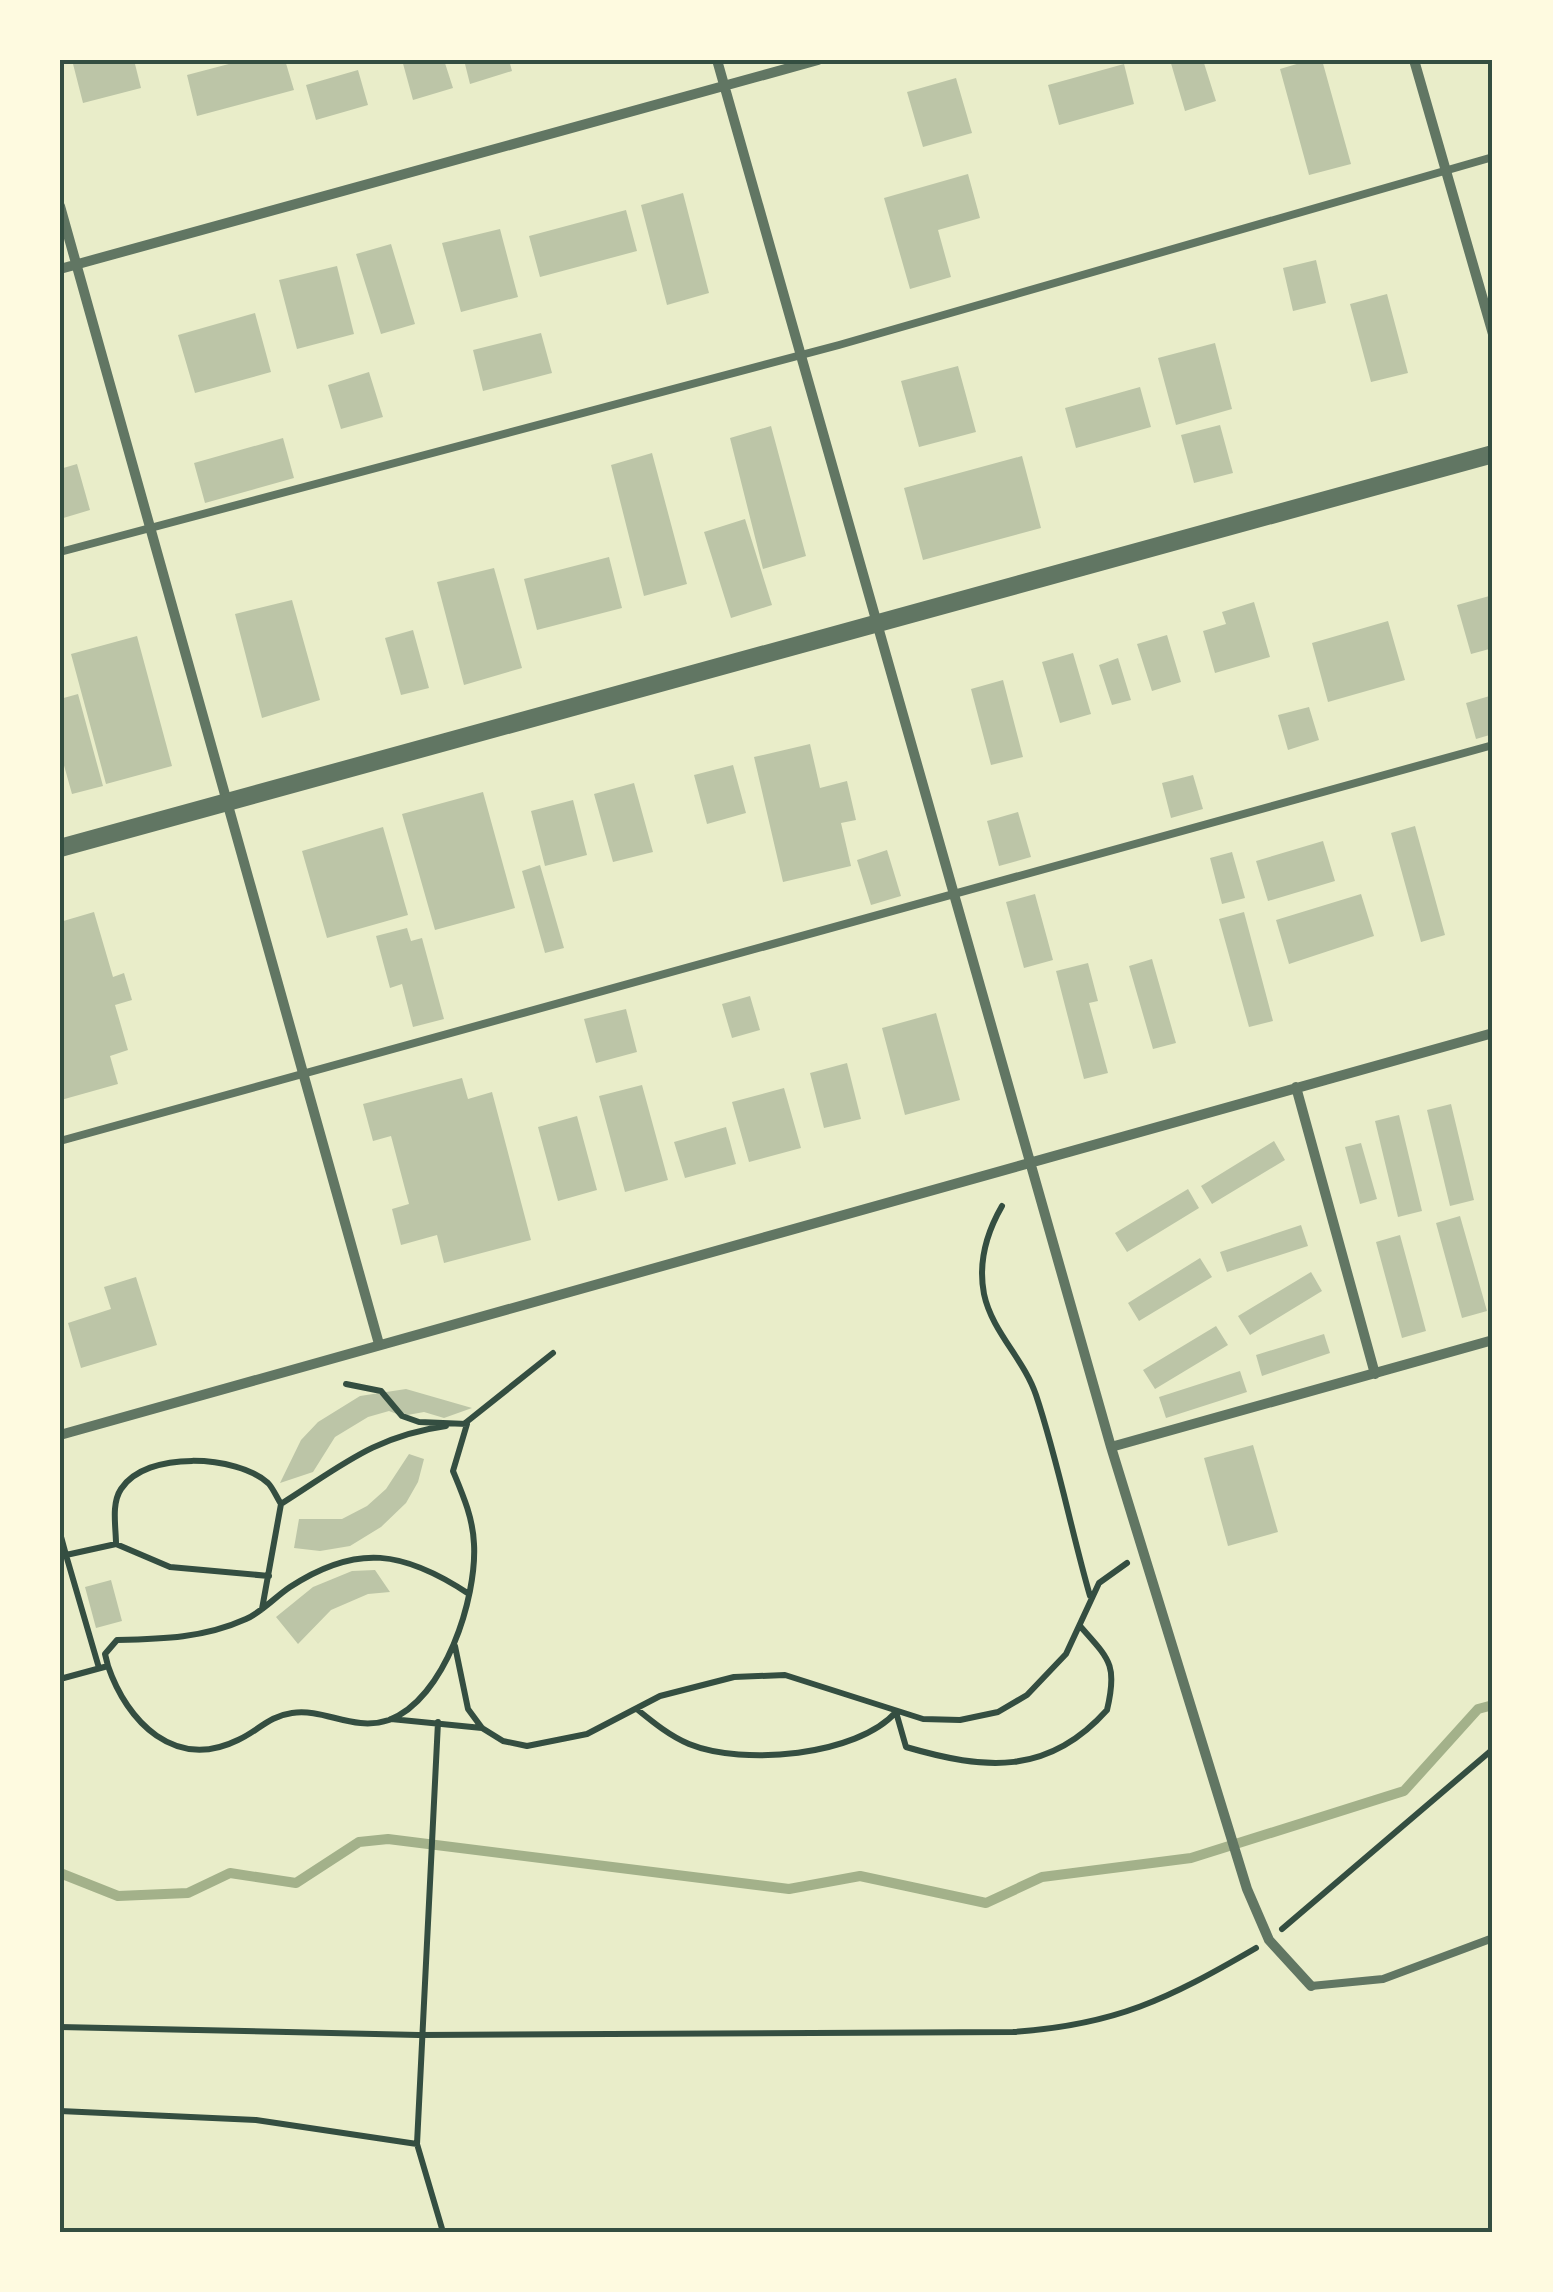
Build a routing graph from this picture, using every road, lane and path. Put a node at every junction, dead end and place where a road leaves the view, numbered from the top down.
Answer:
1 (717, 60) edge
2 (818, 60) edge
3 (1414, 60) edge
4 (724, 85) junction
5 (1493, 157) edge
6 (1446, 172) junction
7 (60, 206) edge
8 (76, 264) junction
9 (60, 269) edge
10 (1493, 334) edge
11 (800, 355) junction
12 (1493, 454) edge
13 (150, 527) junction
14 (60, 552) edge
15 (874, 624) junction
16 (1493, 745) edge
17 (226, 802) junction
18 (60, 848) edge
19 (952, 895) junction
20 (1493, 1033) edge
21 (301, 1074) junction
22 (1296, 1087) junction
23 (60, 1140) edge
24 (1028, 1163) junction
25 (1002, 1206) dead end
26 (1493, 1340) edge
27 (379, 1344) junction
28 (553, 1353) dead end
29 (1376, 1374) junction
30 (346, 1384) dead end
31 (467, 1424) junction
32 (60, 1434) edge
33 (1111, 1447) junction
34 (281, 1504) junction
35 (60, 1533) edge
36 (116, 1544) junction
37 (1144, 1552) junction
38 (63, 1555) edge
39 (269, 1576) junction
40 (469, 1594) junction
41 (1090, 1597) junction
42 (262, 1609) junction
43 (1079, 1626) junction
44 (455, 1646) junction
45 (108, 1666) junction
46 (99, 1668) junction
47 (60, 1679) edge
48 (638, 1710) junction
49 (896, 1712) junction
50 (390, 1719) junction
51 (438, 1722) junction
52 (482, 1728) junction
53 (1493, 1748) edge
54 (1493, 1938) edge
55 (1270, 1940) junction
56 (1311, 1986) joint
57 (60, 2027) edge
58 (60, 2111) edge
59 (417, 2144) junction
60 (443, 2232) edge

1 - 4 street
2 - 4 street
3 - 6 street
4 - 8 street
4 - 11 street
5 - 6 lane
6 - 10 street
6 - 11 lane
7 - 8 street
8 - 9 street
8 - 13 street
11 - 13 lane
11 - 15 street
12 - 15 street
13 - 14 lane
13 - 17 street
15 - 17 street
15 - 19 street
16 - 19 lane
17 - 18 street
17 - 21 street
19 - 21 lane
19 - 24 street
20 - 22 street
21 - 23 lane
21 - 27 street
22 - 24 street
22 - 29 street
24 - 27 street
24 - 33 street
25 - 41 path
26 - 29 street
27 - 32 street
28 - 31 path
29 - 33 street
30 - 31 path
31 - 34 path
31 - 40 path
33 - 37 street
34 - 36 path
34 - 39 path
35 - 38 path
36 - 38 path
36 - 39 path
37 - 41 path
37 - 55 street
38 - 46 path
39 - 42 path
40 - 42 path
40 - 44 path
41 - 43 path
42 - 45 path
43 - 49 path
43 - 49 path
44 - 50 path
44 - 52 path
45 - 46 path
45 - 50 path
46 - 47 path
48 - 49 path
48 - 49 path
48 - 52 path
50 - 51 path
51 - 52 path
51 - 59 path
53 - 55 path
54 - 56 lane
55 - 56 street
55 - 57 path
58 - 59 path
59 - 60 path

